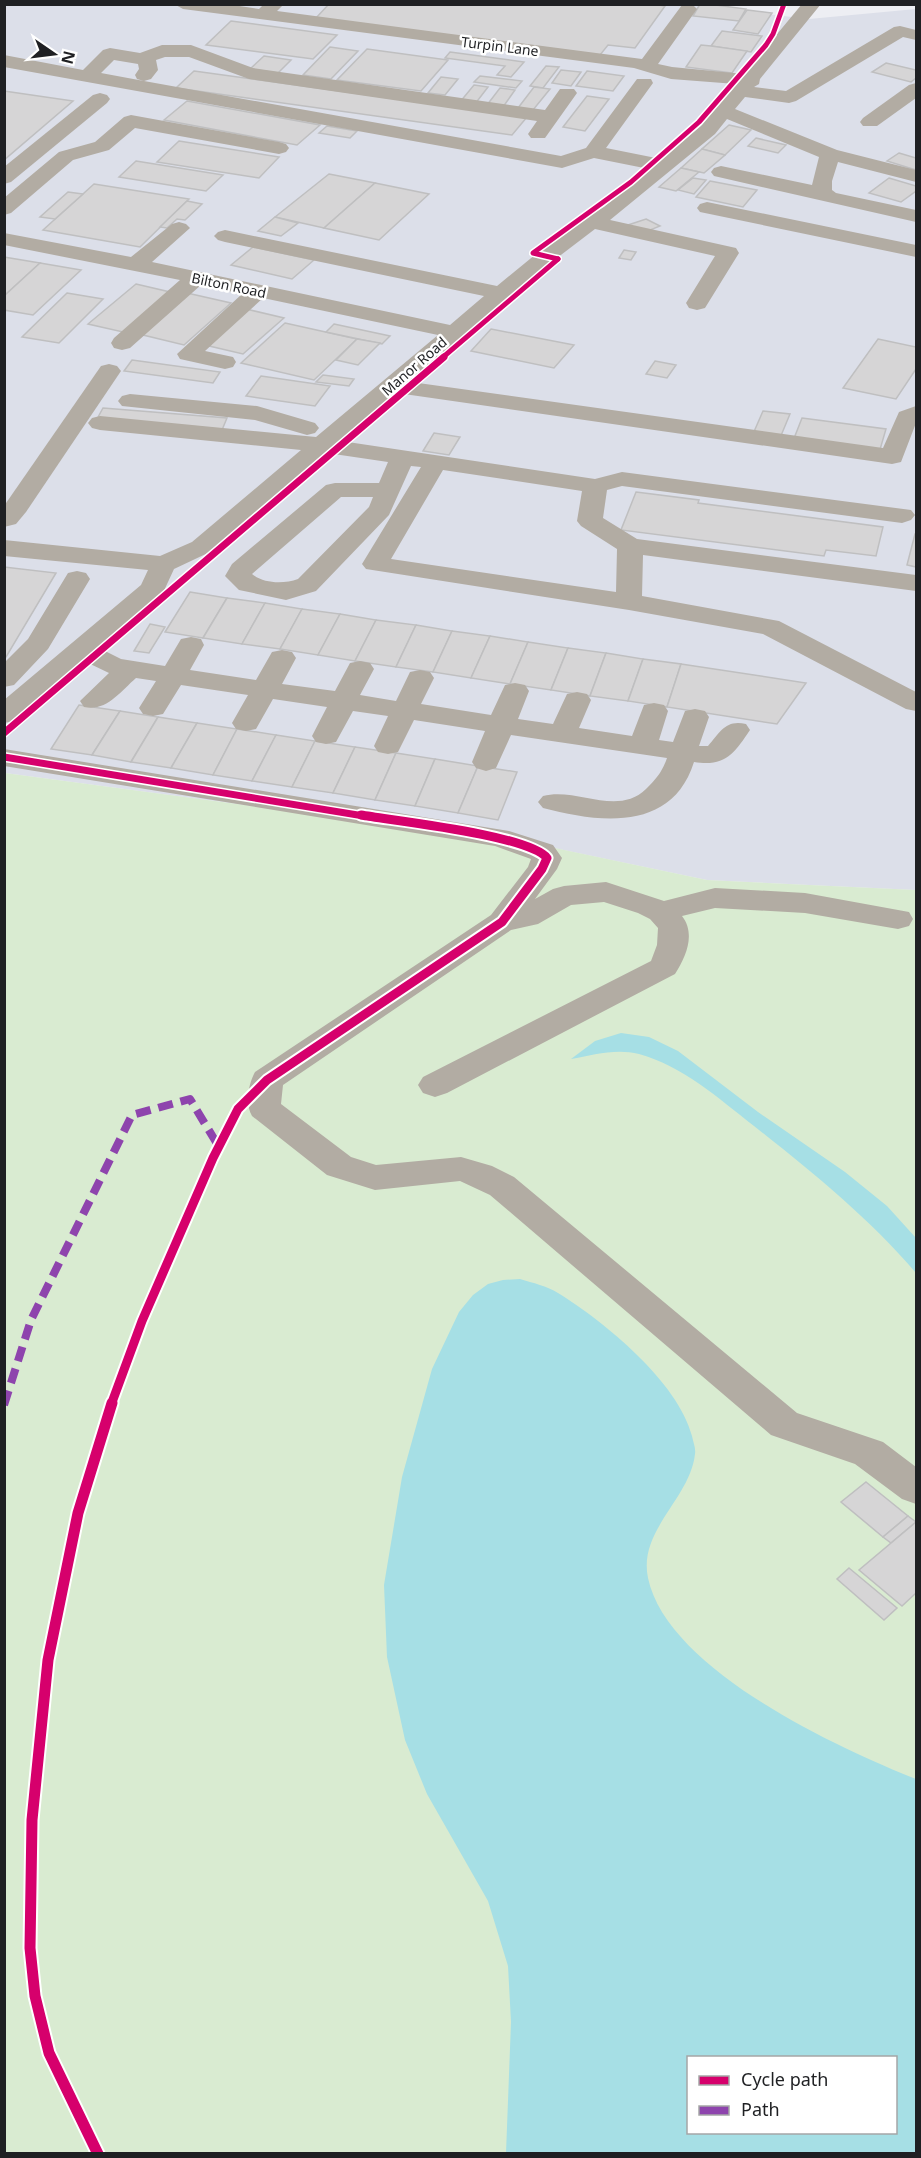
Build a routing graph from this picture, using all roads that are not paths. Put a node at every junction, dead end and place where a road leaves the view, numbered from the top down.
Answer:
1 (183, 4) edge
2 (790, 4) edge
3 (811, 6) edge
4 (688, 9) dead end
5 (269, 10) edge
6 (916, 35) edge
7 (142, 59) junction
8 (4, 61) edge
9 (88, 75) junction
10 (645, 75) junction
11 (134, 84) junction
12 (747, 85) junction
13 (916, 89) edge
14 (567, 93) dead end
15 (172, 112) dead end
16 (724, 112) junction
17 (138, 115) junction
18 (550, 117) junction
19 (870, 122) dead end
20 (110, 140) junction
21 (130, 143) dead end
22 (279, 148) dead end
23 (593, 152) junction
24 (830, 153) junction
25 (523, 155) junction
26 (666, 166) junction
27 (721, 172) dead end
28 (916, 176) edge
29 (4, 178) edge
30 (817, 179) junction
31 (707, 208) dead end
32 (4, 209) edge
33 (916, 216) edge
34 (591, 222) junction
35 (179, 228) dead end
36 (225, 236) dead end
37 (4, 239) edge
38 (916, 251) edge
39 (135, 265) junction
40 (196, 278) junction
41 (258, 291) junction
42 (500, 293) junction
43 (697, 303) dead end
44 (454, 332) junction
45 (122, 343) dead end
46 (225, 362) dead end
47 (109, 371) dead end
48 (393, 386) junction
49 (130, 401) dead end
50 (916, 413) edge
51 (100, 423) dead end
52 (329, 439) junction
53 (402, 457) junction
54 (436, 462) junction
55 (595, 486) junction
56 (387, 490) junction
57 (902, 515) dead end
58 (4, 519) edge
59 (630, 546) junction
60 (4, 548) edge
61 (163, 564) junction
62 (77, 579) dead end
63 (916, 583) edge
64 (629, 602) junction
65 (199, 646) dead end
66 (83, 650) junction
67 (274, 657) dead end
68 (351, 668) dead end
69 (130, 669) junction
70 (180, 677) junction
71 (418, 678) dead end
72 (4, 679) edge
73 (258, 688) junction
74 (506, 690) dead end
75 (16, 692) edge
76 (335, 700) junction
77 (94, 701) dead end
78 (584, 701) dead end
79 (916, 703) edge
80 (161, 709) dead end
81 (403, 710) junction
82 (654, 711) dead end
83 (4, 716) edge
84 (695, 717) dead end
85 (239, 722) dead end
86 (492, 723) junction
87 (736, 730) dead end
88 (317, 735) dead end
89 (571, 735) junction
90 (386, 746) dead end
91 (643, 746) junction
92 (684, 752) junction
93 (4, 757) edge
94 (477, 760) dead end
95 (553, 802) dead end
96 (661, 912) junction
97 (898, 919) dead end
98 (502, 922) junction
99 (435, 1085) dead end
100 (916, 1488) edge

1 - 5 street, Turpin Lane
2 - 3 street
3 - 12 street, Manor Road
4 - 10 street
5 - 10 street, Turpin Lane
6 - 12 street, Turpin Lane
7 - 9 street
7 - 11 street
7 - 18 street
8 - 9 street
9 - 11 street
10 - 12 street, Turpin Lane
10 - 23 street
11 - 25 street
12 - 16 street, Manor Road
13 - 19 street
14 - 18 street
15 - 17 street
16 - 24 street
16 - 26 street, Manor Road
17 - 20 street
17 - 22 street
17 - 29 street
18 - 25 street
20 - 21 street
20 - 32 street
23 - 25 street
23 - 26 street
24 - 28 street
24 - 30 street
26 - 34 street, Manor Road
27 - 30 street
30 - 33 street
31 - 38 street
34 - 42 street, Manor Road
34 - 43 street
35 - 39 street
36 - 42 street
37 - 39 street, Bilton Road
39 - 40 street, Bilton Road
40 - 41 street, Bilton Road
40 - 45 street
41 - 44 street, Bilton Road
41 - 46 street
42 - 44 street, Manor Road
44 - 48 street, Manor Road
47 - 58 street
48 - 50 street
48 - 52 street, Manor Road
49 - 52 street
51 - 52 street
52 - 53 street
52 - 61 street, Manor Road
53 - 54 street
53 - 56 street
54 - 55 street
54 - 64 street
55 - 57 street
55 - 59 street
56 - 56 street
59 - 63 street
59 - 64 street
60 - 61 street, Manor Road
61 - 66 street
62 - 72 street
64 - 79 street
65 - 70 street
66 - 69 street
66 - 75 street
67 - 73 street
68 - 76 street
69 - 70 street
69 - 77 street
70 - 73 street
70 - 80 street
71 - 81 street
73 - 76 street
73 - 85 street
74 - 86 street
75 - 83 street
76 - 81 street
76 - 88 street
78 - 89 street
81 - 86 street
81 - 90 street
82 - 91 street
84 - 92 street
86 - 89 street
86 - 94 street
87 - 92 street
89 - 91 street
91 - 92 street
92 - 95 street
93 - 98 street
96 - 97 street
96 - 98 street
96 - 99 street
98 - 100 street

